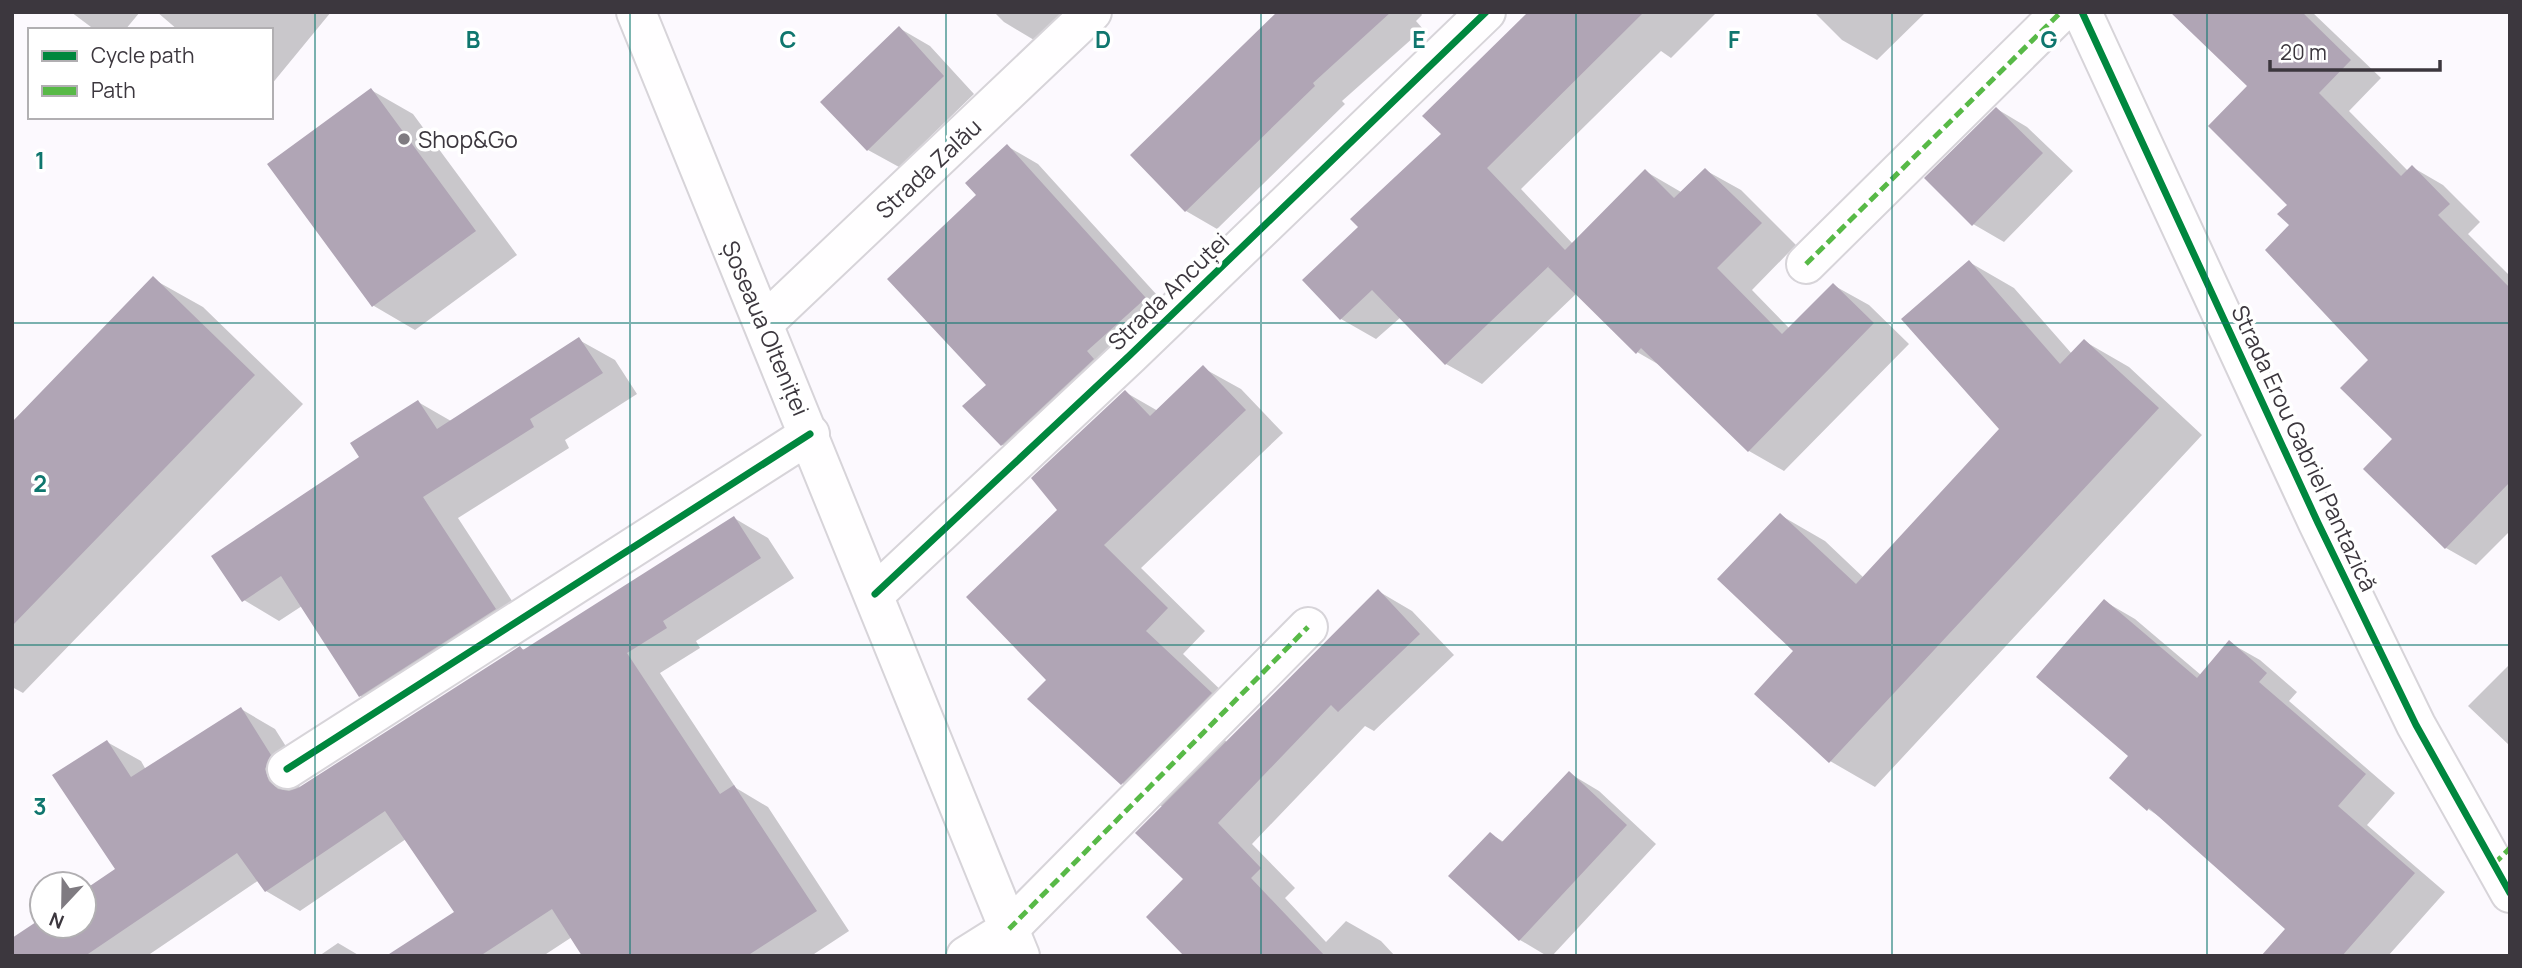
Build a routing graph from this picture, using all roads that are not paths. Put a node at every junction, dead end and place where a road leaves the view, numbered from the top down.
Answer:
1 (636, 12) edge
2 (1092, 12) edge
3 (1486, 12) edge
4 (2061, 12) edge
5 (2081, 12) edge
6 (1806, 264) dead end
7 (764, 323) junction
8 (810, 434) junction
9 (875, 594) junction
10 (1308, 627) dead end
11 (287, 769) dead end
12 (2504, 869) edge
13 (1015, 942) edge
14 (966, 956) edge

1 - 7 street, Șoseaua Olteniței
2 - 7 street, Strada Zalău
3 - 9 street, Strada Ancuței
4 - 6 street
5 - 12 street, Strada Erou Gabriel Pantazică
7 - 8 street, Șoseaua Olteniței
8 - 9 street, Șoseaua Olteniței
8 - 11 street
9 - 13 street, Șoseaua Olteniței
10 - 13 street
13 - 14 street

